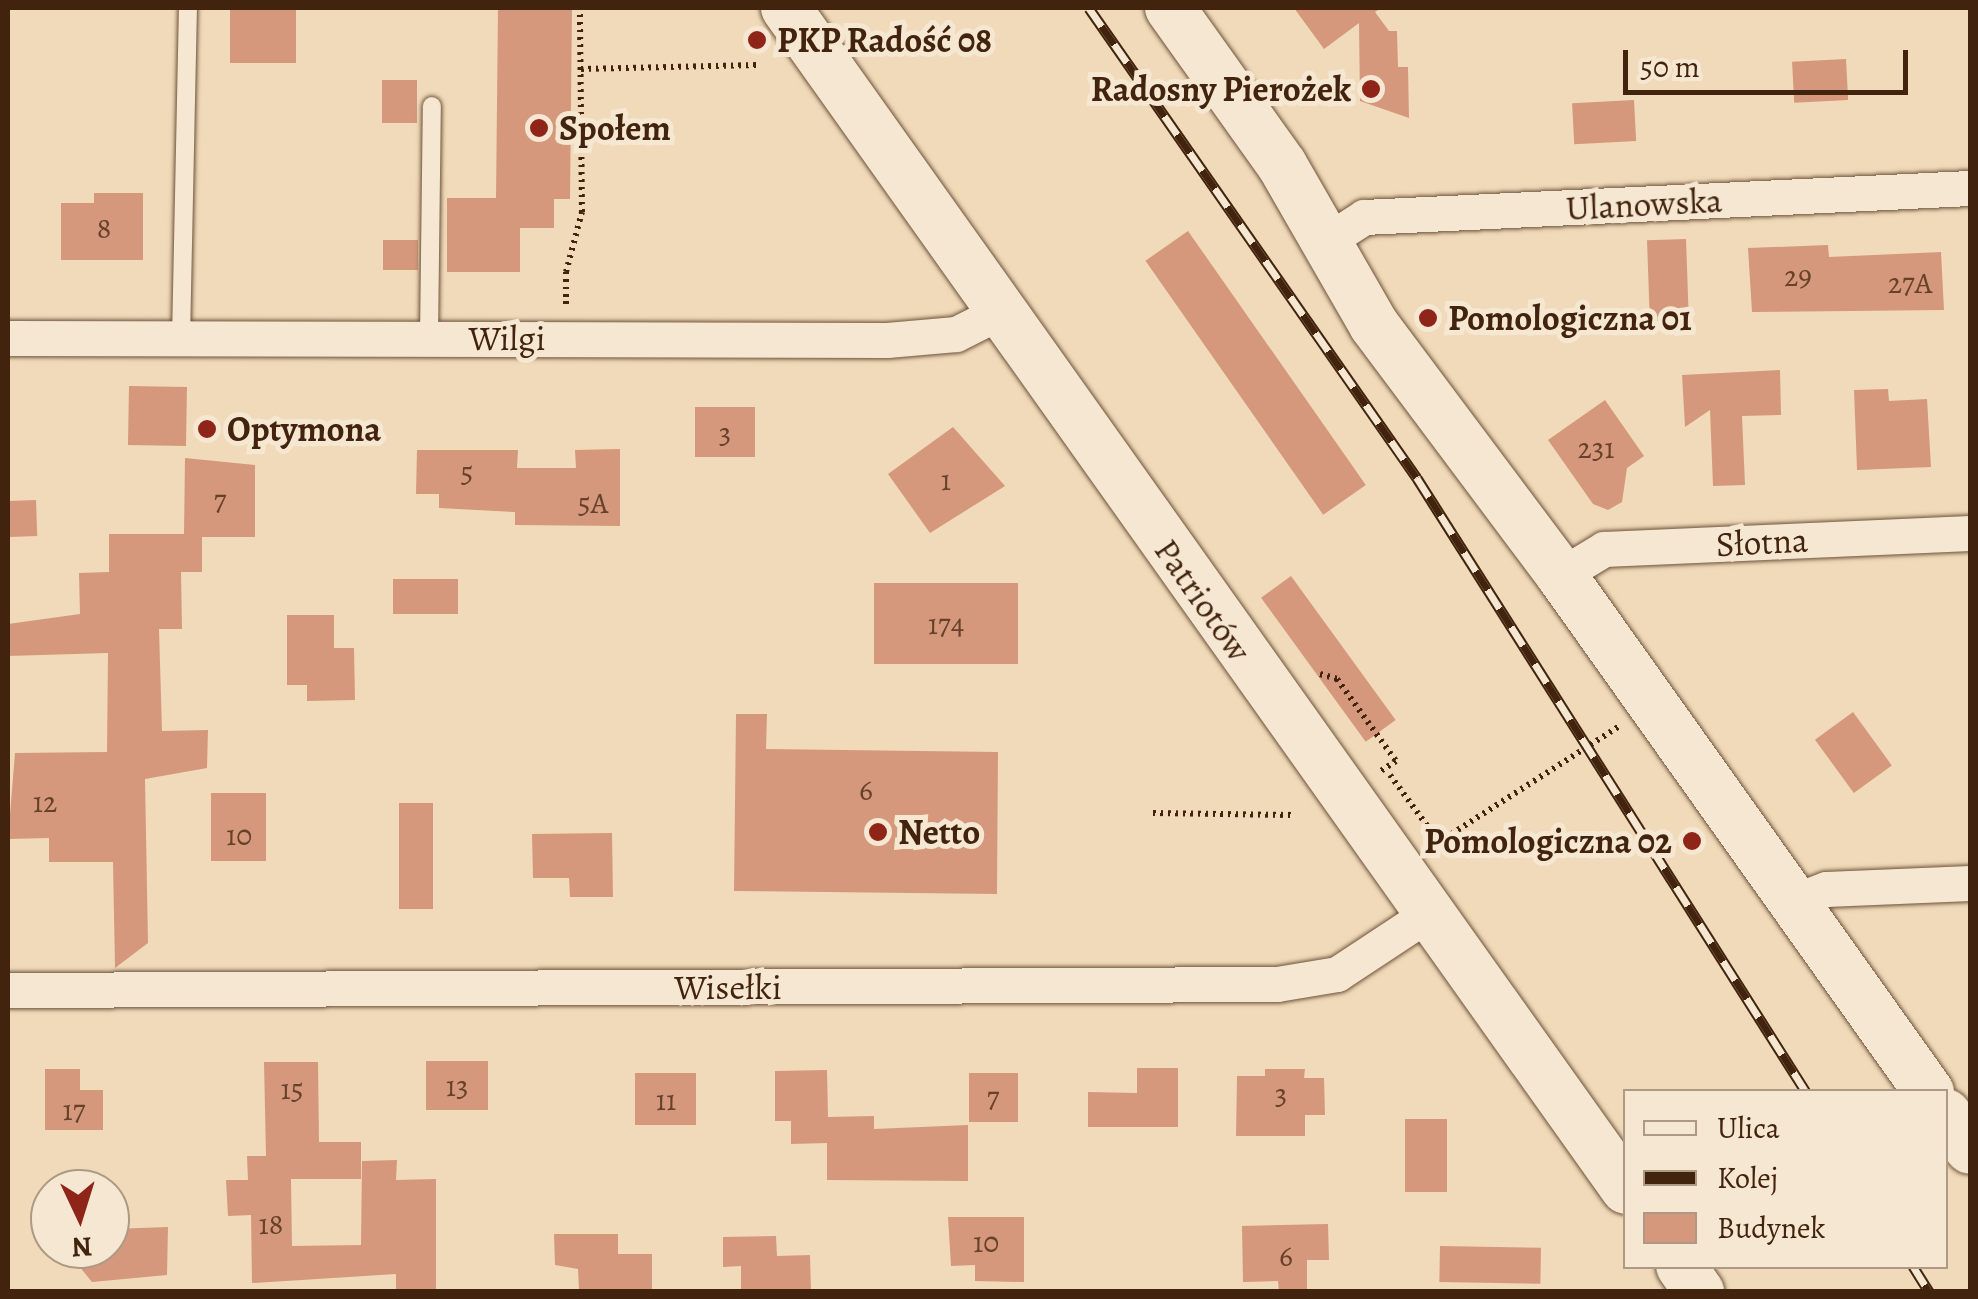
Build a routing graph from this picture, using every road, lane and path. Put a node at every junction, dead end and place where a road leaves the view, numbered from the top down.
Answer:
1 (188, 8) edge
2 (580, 8) edge
3 (786, 8) edge
4 (1170, 8) edge
5 (757, 65) dead end
6 (580, 70) junction
7 (432, 106) dead end
8 (1970, 188) edge
9 (1326, 242) junction
10 (1000, 312) junction
11 (565, 337) junction
12 (8, 338) edge
13 (429, 338) junction
14 (181, 339) junction
15 (1970, 533) edge
16 (1561, 575) junction
17 (1320, 674) dead end
18 (1622, 726) dead end
19 (1396, 761) dead end
20 (1385, 768) dead end
21 (1153, 813) dead end
22 (1296, 815) dead end
23 (1970, 884) edge
24 (1792, 902) junction
25 (1428, 914) junction
26 (8, 990) edge
27 (1927, 1089) edge
28 (1948, 1117) edge
29 (1970, 1149) edge
30 (1623, 1186) edge
31 (1683, 1269) edge
32 (1698, 1292) edge

1 - 14 lane
2 - 6 path
3 - 10 main road, Patriotów
4 - 9 main road
5 - 6 path
6 - 11 path
7 - 13 lane
8 - 9 street, Ulanowska
9 - 16 main road
10 - 11 street, Wilgi
10 - 25 main road, Patriotów
11 - 13 street, Wilgi
12 - 14 street, Wilgi
13 - 14 street, Wilgi
15 - 16 street, Słotna
16 - 24 main road
17 - 19 path
18 - 20 path
21 - 22 path
23 - 24 street
24 - 27 main road
25 - 26 street, Wisełki
25 - 30 main road, Patriotów
28 - 29 main road
31 - 32 main road

